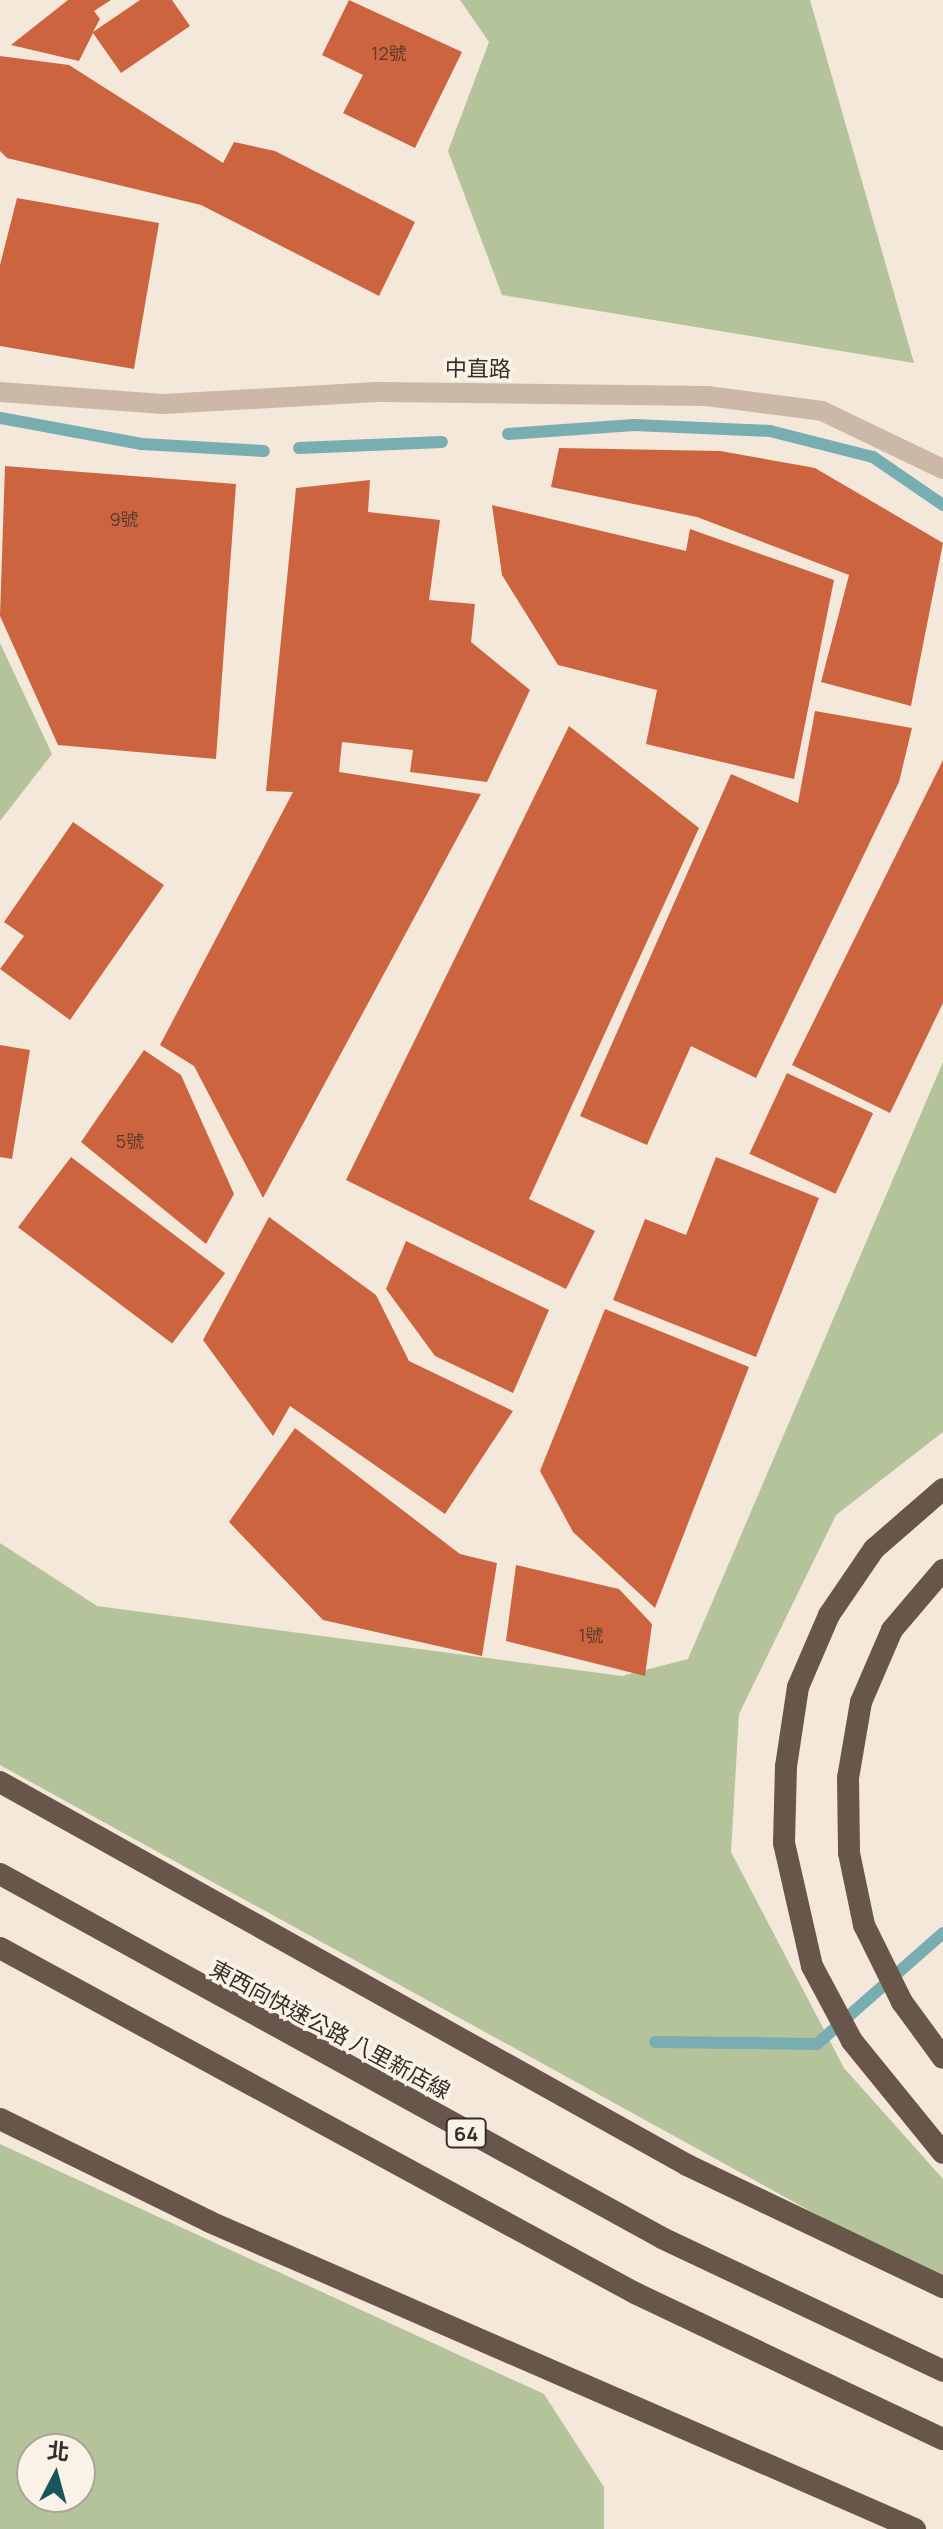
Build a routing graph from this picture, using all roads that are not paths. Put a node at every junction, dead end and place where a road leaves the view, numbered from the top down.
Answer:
1 (0, 392) edge
2 (943, 469) edge
3 (943, 1489) edge
4 (943, 1570) edge
5 (0, 1782) edge
6 (0, 1874) edge
7 (0, 1948) edge
8 (943, 2058) edge
9 (0, 2119) edge
10 (943, 2153) edge
11 (943, 2287) edge
12 (943, 2371) edge
13 (943, 2439) edge
14 (915, 2529) edge

1 - 2 street, 中直路
3 - 10 highway
4 - 8 highway
5 - 11 highway
6 - 12 highway, 東西向快速公路 八里新店線 / 64
7 - 13 highway
9 - 14 highway

